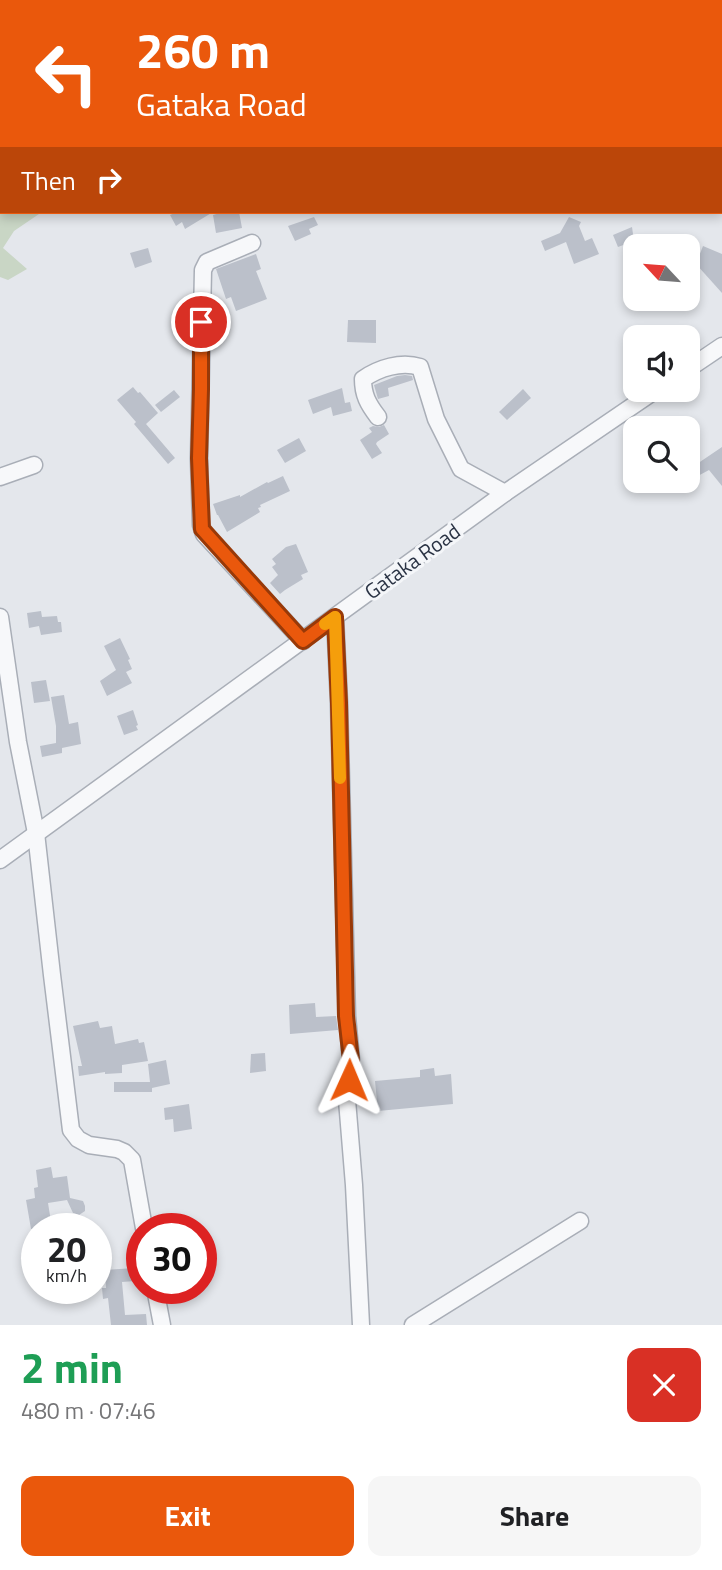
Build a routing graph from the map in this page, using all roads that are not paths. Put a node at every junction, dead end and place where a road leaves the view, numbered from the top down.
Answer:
1 (252, 243) dead end
2 (722, 346) edge
3 (700, 361) edge
4 (638, 402) edge
5 (378, 416) dead end
6 (34, 465) dead end
7 (0, 477) edge
8 (505, 493) junction
9 (0, 617) edge
10 (335, 617) junction
11 (303, 641) junction
12 (36, 833) junction
13 (0, 860) edge
14 (141, 1213) edge
15 (580, 1222) dead end
16 (158, 1304) edge
17 (162, 1325) edge
18 (361, 1325) edge
19 (413, 1325) edge

1 - 11 street
2 - 3 street
4 - 8 street, Gataka Road
5 - 8 street
6 - 7 street
8 - 10 street, Gataka Road
9 - 12 street
10 - 11 street, Gataka Road
10 - 18 street
11 - 12 street, Gataka Road
12 - 13 street, Gataka Road
12 - 14 street
15 - 19 street
16 - 17 street

